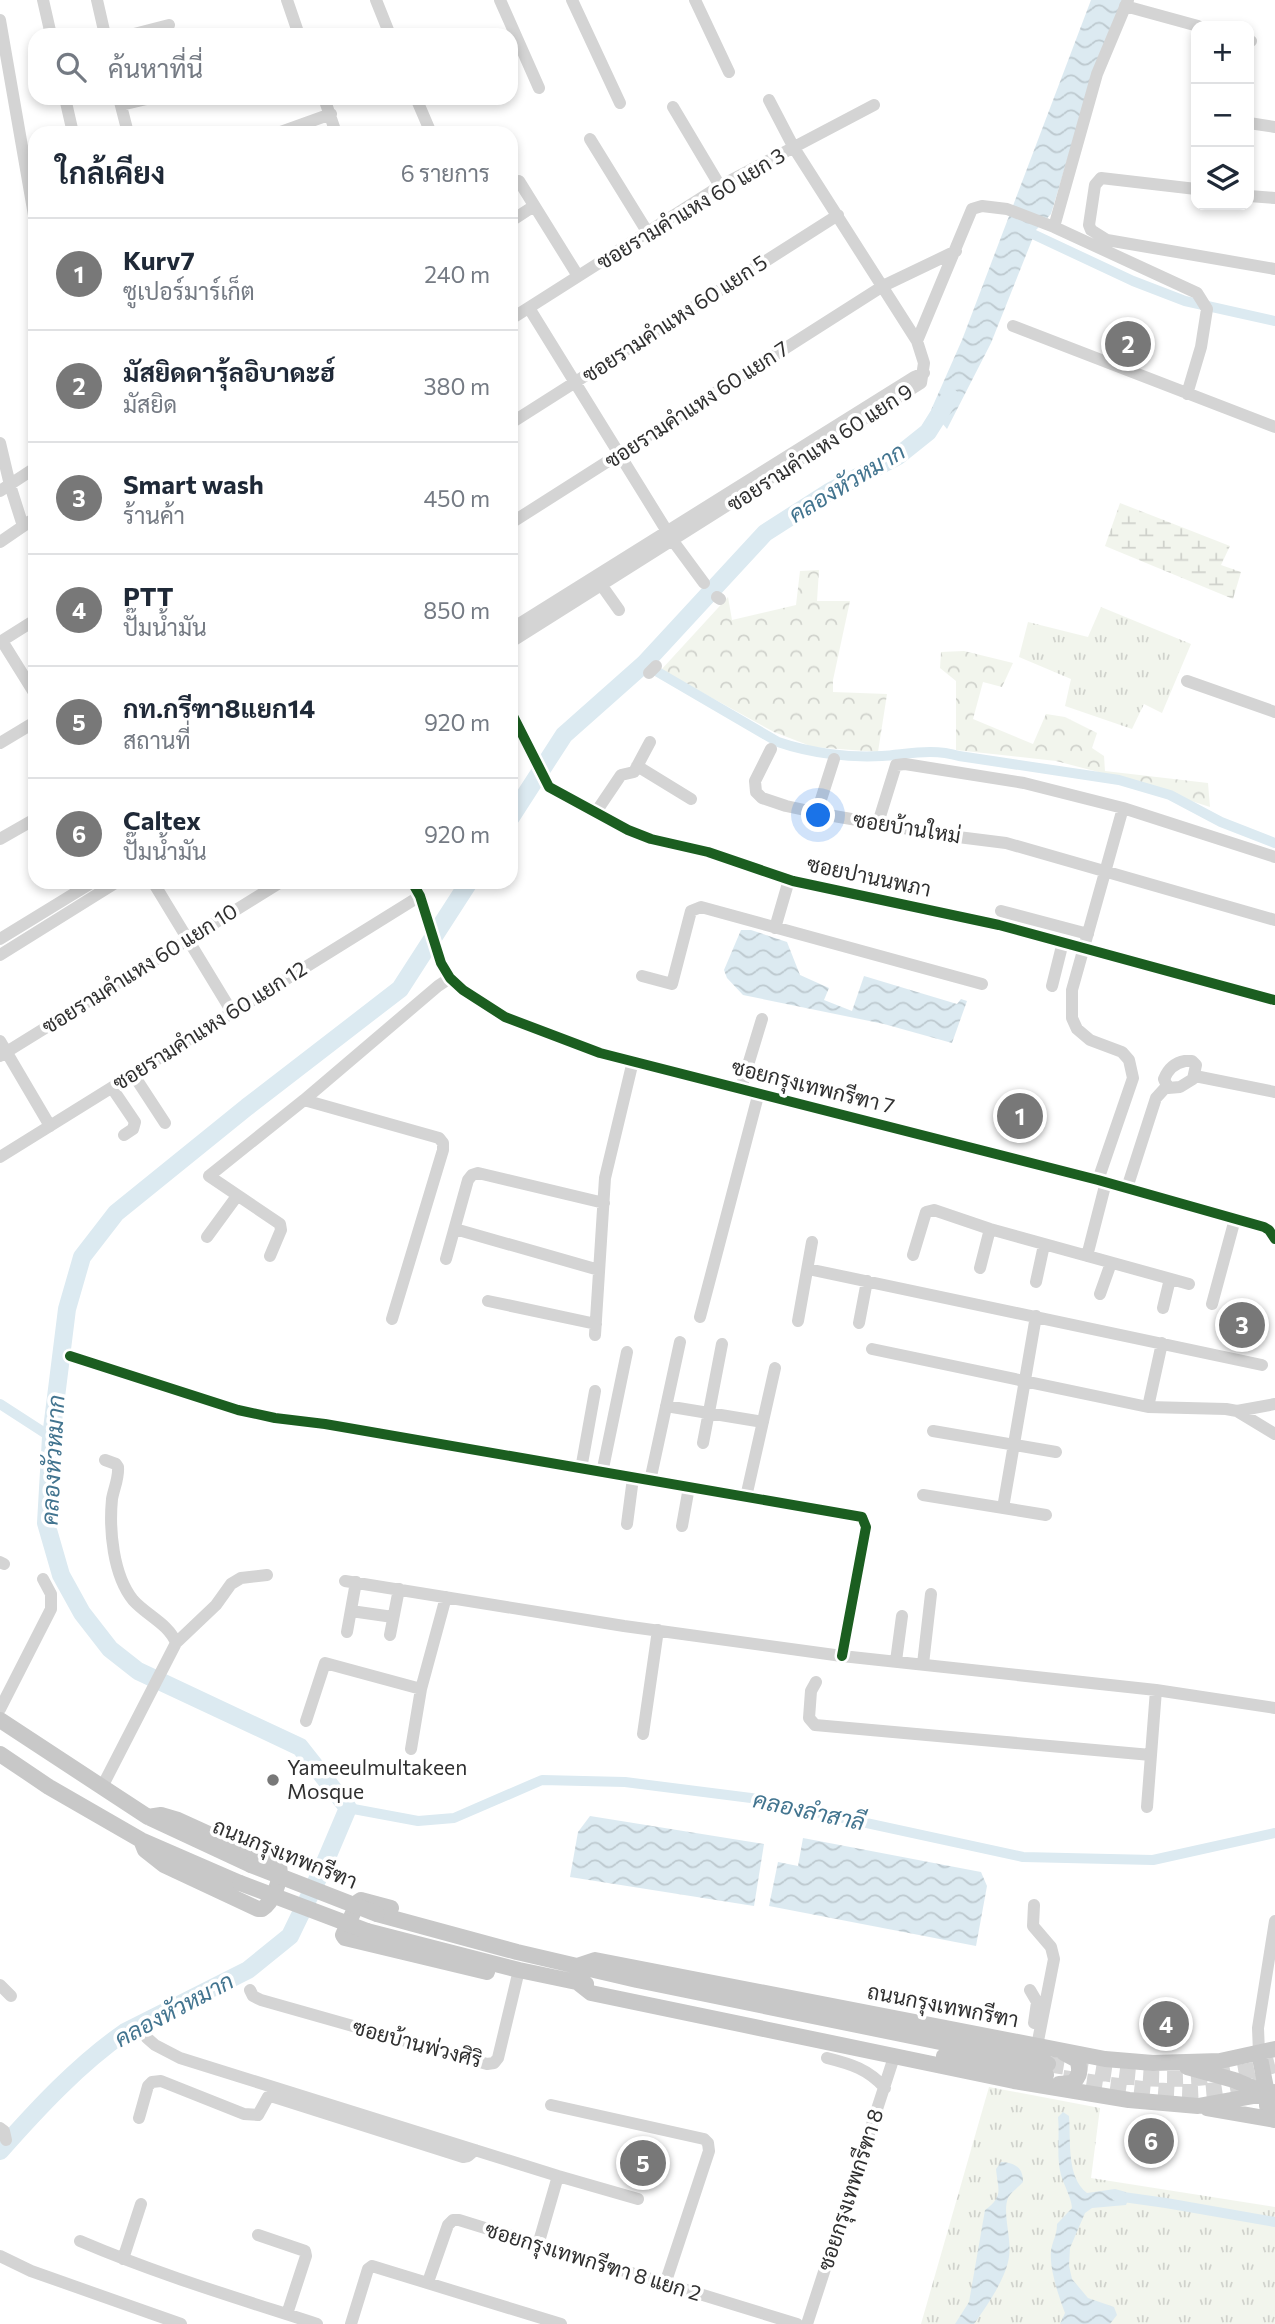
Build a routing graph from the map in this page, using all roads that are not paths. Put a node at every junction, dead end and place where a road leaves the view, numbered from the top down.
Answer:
1 (43, 0) edge
2 (97, 0) edge
3 (287, 0) edge
4 (376, 0) edge
5 (500, 0) edge
6 (572, 0) edge
7 (695, 0) edge
8 (1127, 3) edge
9 (0, 20) edge
10 (1191, 24) edge
11 (169, 25) dead end
12 (49, 28) edge
13 (103, 28) edge
14 (157, 28) edge
15 (297, 28) edge
16 (387, 28) edge
17 (512, 28) edge
18 (518, 41) edge
19 (2, 44) edge
20 (729, 72) dead end
21 (539, 88) dead end
22 (769, 100) dead end
23 (620, 103) dead end
24 (67, 105) edge
25 (121, 105) edge
26 (327, 105) edge
27 (419, 105) edge
28 (874, 105) dead end
29 (673, 107) dead end
30 (331, 114) junction
31 (1254, 123) edge
32 (71, 126) edge
33 (126, 126) edge
34 (298, 126) edge
35 (335, 126) edge
36 (428, 126) edge
37 (1275, 127) edge
38 (590, 139) dead end
39 (794, 148) junction
40 (519, 181) dead end
41 (28, 183) edge
42 (720, 186) junction
43 (1191, 188) edge
44 (1254, 196) edge
45 (1275, 198) edge
46 (534, 206) junction
47 (838, 215) junction
48 (518, 216) edge
49 (1051, 226) junction
50 (648, 233) junction
51 (956, 251) junction
52 (1275, 269) edge
53 (578, 276) junction
54 (883, 286) junction
55 (529, 307) junction
56 (518, 314) edge
57 (1013, 326) dead end
58 (917, 341) junction
59 (575, 382) junction
60 (1187, 394) junction
61 (518, 419) edge
62 (1275, 427) edge
63 (0, 443) edge
64 (619, 454) junction
65 (28, 473) edge
66 (5, 488) edge
67 (518, 519) edge
68 (28, 523) edge
69 (23, 526) junction
70 (670, 537) junction
71 (0, 542) edge
72 (704, 583) dead end
73 (602, 586) junction
74 (619, 610) dead end
75 (28, 625) edge
76 (518, 625) edge
77 (518, 638) edge
78 (1, 642) edge
79 (1187, 681) dead end
80 (28, 683) edge
81 (1275, 712) edge
82 (518, 725) edge
83 (28, 726) edge
84 (0, 743) edge
85 (650, 743) dead end
86 (771, 749) dead end
87 (834, 759) dead end
88 (637, 766) junction
89 (691, 799) dead end
90 (1123, 808) junction
91 (596, 812) junction
92 (817, 812) junction
93 (28, 823) edge
94 (878, 823) junction
95 (0, 839) edge
96 (1275, 858) edge
97 (1105, 871) junction
98 (789, 880) junction
99 (84, 889) edge
100 (103, 889) edge
101 (157, 889) edge
102 (270, 889) edge
103 (416, 889) edge
104 (422, 902) junction
105 (1001, 911) dead end
106 (48, 917) junction
107 (1275, 920) edge
108 (775, 928) junction
109 (1088, 934) junction
110 (0, 939) edge
111 (188, 940) junction
112 (1063, 942) junction
113 (1084, 948) junction
114 (0, 955) edge
115 (642, 976) dead end
116 (450, 978) junction
117 (982, 984) dead end
118 (1052, 986) dead end
119 (1274, 1000) edge
120 (232, 1012) junction
121 (762, 1019) dead end
122 (2, 1050) edge
123 (633, 1061) junction
124 (133, 1074) junction
125 (1195, 1076) junction
126 (1166, 1087) junction
127 (111, 1088) junction
128 (741, 1088) junction
129 (759, 1092) junction
130 (1275, 1092) edge
131 (304, 1100) junction
132 (165, 1123) dead end
133 (50, 1126) junction
134 (124, 1136) dead end
135 (0, 1157) edge
136 (1102, 1181) junction
137 (1127, 1188) junction
138 (237, 1196) junction
139 (604, 1203) junction
140 (1235, 1219) junction
141 (455, 1229) junction
142 (990, 1229) junction
143 (1275, 1236) edge
144 (207, 1237) dead end
145 (812, 1242) dead end
146 (1044, 1245) junction
147 (913, 1255) dead end
148 (270, 1256) dead end
149 (1087, 1256) junction
150 (446, 1259) dead end
151 (1111, 1263) junction
152 (980, 1268) dead end
153 (808, 1269) junction
154 (600, 1270) junction
155 (1170, 1279) junction
156 (867, 1281) junction
157 (1036, 1282) dead end
158 (1189, 1284) dead end
159 (1100, 1294) dead end
160 (488, 1301) dead end
161 (1212, 1304) dead end
162 (1163, 1308) dead end
163 (1036, 1316) junction
164 (700, 1317) dead end
165 (392, 1319) dead end
166 (798, 1321) dead end
167 (859, 1323) dead end
168 (680, 1342) dead end
169 (1162, 1343) junction
170 (722, 1344) dead end
171 (872, 1349) dead end
172 (627, 1352) dead end
173 (70, 1356) dead end
174 (1262, 1365) dead end
175 (775, 1368) dead end
176 (1025, 1382) junction
177 (595, 1391) dead end
178 (1275, 1404) edge
179 (666, 1406) junction
180 (1148, 1407) junction
181 (1237, 1411) junction
182 (709, 1413) junction
183 (763, 1422) junction
184 (933, 1431) dead end
185 (1275, 1434) edge
186 (703, 1443) dead end
187 (1014, 1445) junction
188 (1056, 1452) dead end
189 (106, 1460) dead end
190 (581, 1469) junction
191 (602, 1472) junction
192 (633, 1478) junction
193 (650, 1481) junction
194 (689, 1488) junction
195 (923, 1494) dead end
196 (746, 1497) junction
197 (1003, 1507) junction
198 (1046, 1515) dead end
199 (627, 1524) dead end
200 (682, 1526) dead end
201 (267, 1574) dead end
202 (43, 1579) dead end
203 (399, 1589) junction
204 (930, 1594) dead end
205 (446, 1597) junction
206 (351, 1611) junction
207 (902, 1616) dead end
208 (393, 1617) junction
209 (658, 1630) junction
210 (347, 1632) dead end
211 (390, 1635) dead end
212 (173, 1649) junction
213 (842, 1657) junction
214 (897, 1661) junction
215 (923, 1664) junction
216 (816, 1682) dead end
217 (421, 1689) junction
218 (1156, 1690) junction
219 (1275, 1708) edge
220 (0, 1709) edge
221 (0, 1718) edge
222 (306, 1721) dead end
223 (643, 1734) dead end
224 (411, 1749) dead end
225 (0, 1754) edge
226 (1151, 1755) junction
227 (0, 1764) edge
228 (49, 1787) junction
229 (102, 1787) junction
230 (1147, 1807) dead end
231 (148, 1817) junction
232 (141, 1840) junction
233 (1034, 1905) dead end
234 (1275, 1921) edge
235 (517, 1952) junction
236 (580, 1965) junction
237 (518, 1969) junction
238 (576, 1982) junction
239 (0, 1985) edge
240 (250, 1990) dead end
241 (1030, 1990) dead end
242 (11, 1997) dead end
243 (146, 2038) dead end
244 (1267, 2051) edge
245 (894, 2057) junction
246 (827, 2058) dead end
247 (1043, 2061) junction
248 (1171, 2062) junction
249 (885, 2088) junction
250 (1272, 2094) edge
251 (551, 2105) dead end
252 (1198, 2106) junction
253 (139, 2118) dead end
254 (1275, 2118) edge
255 (475, 2150) junction
256 (558, 2176) junction
257 (638, 2199) dead end
258 (141, 2204) dead end
259 (258, 2235) dead end
260 (80, 2241) dead end
261 (538, 2245) junction
262 (0, 2256) edge
263 (123, 2259) junction
264 (428, 2282) junction
265 (665, 2284) junction
266 (287, 2314) junction
267 (181, 2324) edge
268 (317, 2324) edge
269 (351, 2324) edge
270 (561, 2324) edge
271 (797, 2324) edge
272 (807, 2324) edge

1 - 12 street
2 - 13 street
3 - 15 street
4 - 16 street
5 - 17 street
6 - 23 street
7 - 20 street
8 - 10 street
8 - 49 street
9 - 19 street
11 - 14 street
18 - 21 street
19 - 41 street
22 - 39 street
24 - 32 street
25 - 33 street
26 - 30 street
27 - 36 street
28 - 39 street, ซอยรามคำแหง 60 แยก 3
29 - 42 street
30 - 34 street
30 - 35 street
31 - 37 street
38 - 50 street
39 - 42 street, ซอยรามคำแหง 60 แยก 3
39 - 47 street
40 - 46 street
42 - 50 street, ซอยรามคำแหง 60 แยก 3
43 - 52 street
44 - 45 street
46 - 48 street
46 - 53 street
47 - 54 street
47 - 59 street, ซอยรามคำแหง 60 แยก 5
49 - 51 street
49 - 60 street
50 - 53 street, ซอยรามคำแหง 60 แยก 3
51 - 54 street, ซอยรามคำแหง 60 แยก 7
51 - 58 street
53 - 55 street, ซอยรามคำแหง 60 แยก 3
54 - 58 street
54 - 64 street, ซอยรามคำแหง 60 แยก 7
55 - 56 street, ซอยรามคำแหง 60 แยก 3
55 - 59 street
57 - 60 street
58 - 70 street, ซอยรามคำแหง 60 แยก 9
59 - 61 street, ซอยรามคำแหง 60 แยก 5
59 - 64 street
60 - 62 street
63 - 66 street
64 - 67 street, ซอยรามคำแหง 60 แยก 7
64 - 70 street
65 - 66 street
66 - 69 street
68 - 69 street
69 - 71 street
70 - 72 street
70 - 73 street, ซอยรามคำแหง 60 แยก 9
70 - 76 street, ซอยรามคำแหง 60 แยก 9
73 - 74 street
73 - 77 street, ซอยรามคำแหง 60 แยก 9
75 - 78 street
78 - 80 street
79 - 81 street
82 - 91 street, ซอยปานนพภา
83 - 84 street
85 - 88 street
86 - 92 street, ซอยบ้านใหม่
87 - 92 street
88 - 89 street
88 - 91 street
90 - 94 street
90 - 96 street
90 - 97 street
91 - 98 street, ซอยปานนพภา
92 - 94 street, ซอยบ้านใหม่
93 - 95 street
94 - 97 street, ซอยบ้านใหม่
97 - 107 street, ซอยบ้านใหม่
97 - 109 street
98 - 108 street
98 - 112 street, ซอยปานนพภา
99 - 106 street
100 - 106 street
101 - 111 street
102 - 111 street, ซอยรามคำแหง 60 แยก 10
103 - 104 street, ซอยกรุงเทพกรีฑา 7
104 - 116 street, ซอยกรุงเทพกรีฑา 7
104 - 120 street, ซอยรามคำแหง 60 แยก 12
105 - 109 street
106 - 110 street
106 - 114 street
108 - 115 street
108 - 117 street
109 - 113 street
111 - 120 street
111 - 122 street, ซอยรามคำแหง 60 แยก 10
112 - 113 street, ซอยปานนพภา
112 - 118 street
113 - 119 street, ซอยปานนพภา
113 - 136 street
116 - 123 street, ซอยกรุงเทพกรีฑา 7
116 - 131 street
120 - 124 street, ซอยรามคำแหง 60 แยก 12
121 - 128 street
122 - 133 street
123 - 128 street, ซอยกรุงเทพกรีฑา 7
123 - 139 street
124 - 127 street, ซอยรามคำแหง 60 แยก 12
124 - 132 street
125 - 126 street
125 - 126 street
125 - 130 street
126 - 137 street
127 - 133 street, ซอยรามคำแหง 60 แยก 12
127 - 134 street
128 - 129 street, ซอยกรุงเทพกรีฑา 7
129 - 136 street, ซอยกรุงเทพกรีฑา 7
129 - 164 street
131 - 138 street
131 - 165 street
133 - 135 street, ซอยรามคำแหง 60 แยก 12
136 - 137 street, ซอยกรุงเทพกรีฑา 7
136 - 149 street
137 - 140 street, ซอยกรุงเทพกรีฑา 7
138 - 144 street
138 - 148 street
139 - 141 street
139 - 154 street
140 - 143 street, ซอยกรุงเทพกรีฑา 7
140 - 161 street
141 - 150 street
141 - 154 street
142 - 146 street
142 - 147 street
142 - 152 street
145 - 153 street
146 - 149 street
146 - 157 street
149 - 151 street
151 - 155 street
151 - 159 street
153 - 156 street
153 - 166 street
154 - 160 street
155 - 158 street
155 - 162 street
156 - 163 street
156 - 167 street
163 - 169 street
163 - 176 street
168 - 179 street
169 - 174 street
169 - 180 street
170 - 182 street
171 - 176 street
172 - 191 street
173 - 190 street
175 - 183 street
176 - 180 street
176 - 187 street
177 - 190 street
178 - 181 street
179 - 182 street
179 - 193 street
180 - 181 street
181 - 185 street
182 - 183 street
182 - 186 street
183 - 196 street
184 - 187 street
187 - 188 street
187 - 197 street
189 - 212 street
190 - 191 street
191 - 192 street
192 - 193 street
192 - 199 street
193 - 194 street
194 - 196 street
194 - 200 street
195 - 197 street
196 - 213 street
197 - 198 street
201 - 212 street
202 - 220 street
203 - 205 street
203 - 206 street
203 - 208 street
204 - 215 street
205 - 209 street
205 - 217 street
206 - 208 street
206 - 210 street
207 - 214 street
208 - 211 street
209 - 213 street
209 - 223 street
212 - 229 street
213 - 214 street
214 - 215 street
215 - 218 street
216 - 226 street
217 - 222 street
217 - 224 street
218 - 219 street
218 - 226 street
221 - 229 main road, ถนนกรุงเทพกรีฑา
225 - 228 main road, ถนนกรุงเทพกรีฑา
226 - 230 street
227 - 228 main road
228 - 232 main road, ถนนกรุงเทพกรีฑา
229 - 231 main road, ถนนกรุงเทพกรีฑา
231 - 232 main road
231 - 235 main road, ถนนกรุงเทพกรีฑา, bridge
232 - 237 main road, ถนนกรุงเทพกรีฑา, bridge
233 - 247 street
234 - 244 street
235 - 236 main road, ถนนกรุงเทพกรีฑา
235 - 237 main road
236 - 247 main road, ถนนกรุงเทพกรีฑา
236 - 247 main road, ถนนกรุงเทพกรีฑา
237 - 238 main road, ถนนกรุงเทพกรีฑา
237 - 240 street, ซอยบ้านพ่วงศิริ
238 - 245 main road, ถนนกรุงเทพกรีฑา
238 - 247 main road, ถนนกรุงเทพกรีฑา
239 - 242 street
241 - 247 street
243 - 255 street
244 - 248 main road, ถนนกรุงเทพกรีฑา
244 - 250 main road
245 - 247 main road, ถนนกรุงเทพกรีฑา
245 - 249 street, ซอยกรุงเทพกรีฑา 8
246 - 249 street
247 - 248 main road, ถนนกรุงเทพกรีฑา
247 - 252 main road, ถนนกรุงเทพกรีฑา
248 - 250 main road
249 - 272 street, ซอยกรุงเทพกรีฑา 8
250 - 252 main road, ถนนกรุงเทพกรีฑา
250 - 254 main road
251 - 265 street
252 - 254 main road
253 - 255 street
255 - 256 street
256 - 257 street
256 - 261 street
258 - 263 street
259 - 266 street
260 - 263 street
261 - 264 street, ซอยกรุงเทพกรีฑา 8 แยก 2
261 - 265 street, ซอยกรุงเทพกรีฑา 8 แยก 2
262 - 267 street
263 - 266 street
264 - 269 street
264 - 270 street
265 - 271 street, ซอยกรุงเทพกรีฑา 8 แยก 2
266 - 268 street

